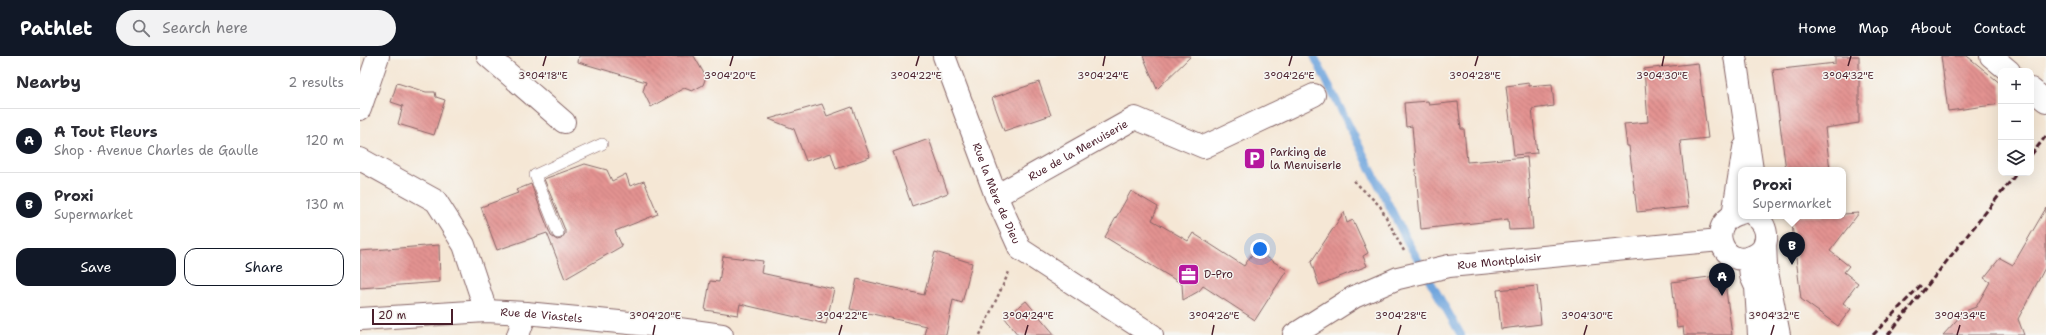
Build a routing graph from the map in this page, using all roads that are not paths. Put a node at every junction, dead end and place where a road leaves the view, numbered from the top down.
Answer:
1 (378, 56) edge
2 (488, 56) edge
3 (944, 56) edge
4 (1735, 56) edge
5 (1991, 56) edge
6 (2005, 68) edge
7 (1314, 95) dead end
8 (360, 109) edge
9 (564, 122) dead end
10 (1746, 137) junction
11 (602, 144) dead end
12 (360, 158) edge
13 (1748, 167) edge
14 (1751, 167) edge
15 (996, 196) junction
16 (1741, 219) edge
17 (1753, 219) edge
18 (558, 233) dead end
19 (1720, 240) junction
20 (1766, 242) junction
21 (1749, 258) junction
22 (486, 311) junction
23 (526, 313) junction
24 (360, 319) edge
25 (518, 335) edge
26 (722, 335) edge
27 (1152, 335) edge
28 (1294, 335) edge
29 (1759, 335) edge
30 (1779, 335) edge

1 - 8 street
2 - 9 street
3 - 15 street, Rue la Mère de Dieu
4 - 10 street
5 - 6 street
7 - 15 street, Rue de la Menuiserie
10 - 13 street
10 - 14 street
11 - 18 lane
12 - 22 street
15 - 27 street, Rue la Mère de Dieu
16 - 19 street
17 - 20 street
19 - 21 street
19 - 28 street, Rue Montplaisir
20 - 21 street
20 - 30 street
21 - 29 street
22 - 23 street, Rue de Viastels
22 - 24 street, Rue de Viastels
23 - 25 street
23 - 26 street, Rue de Viastels

